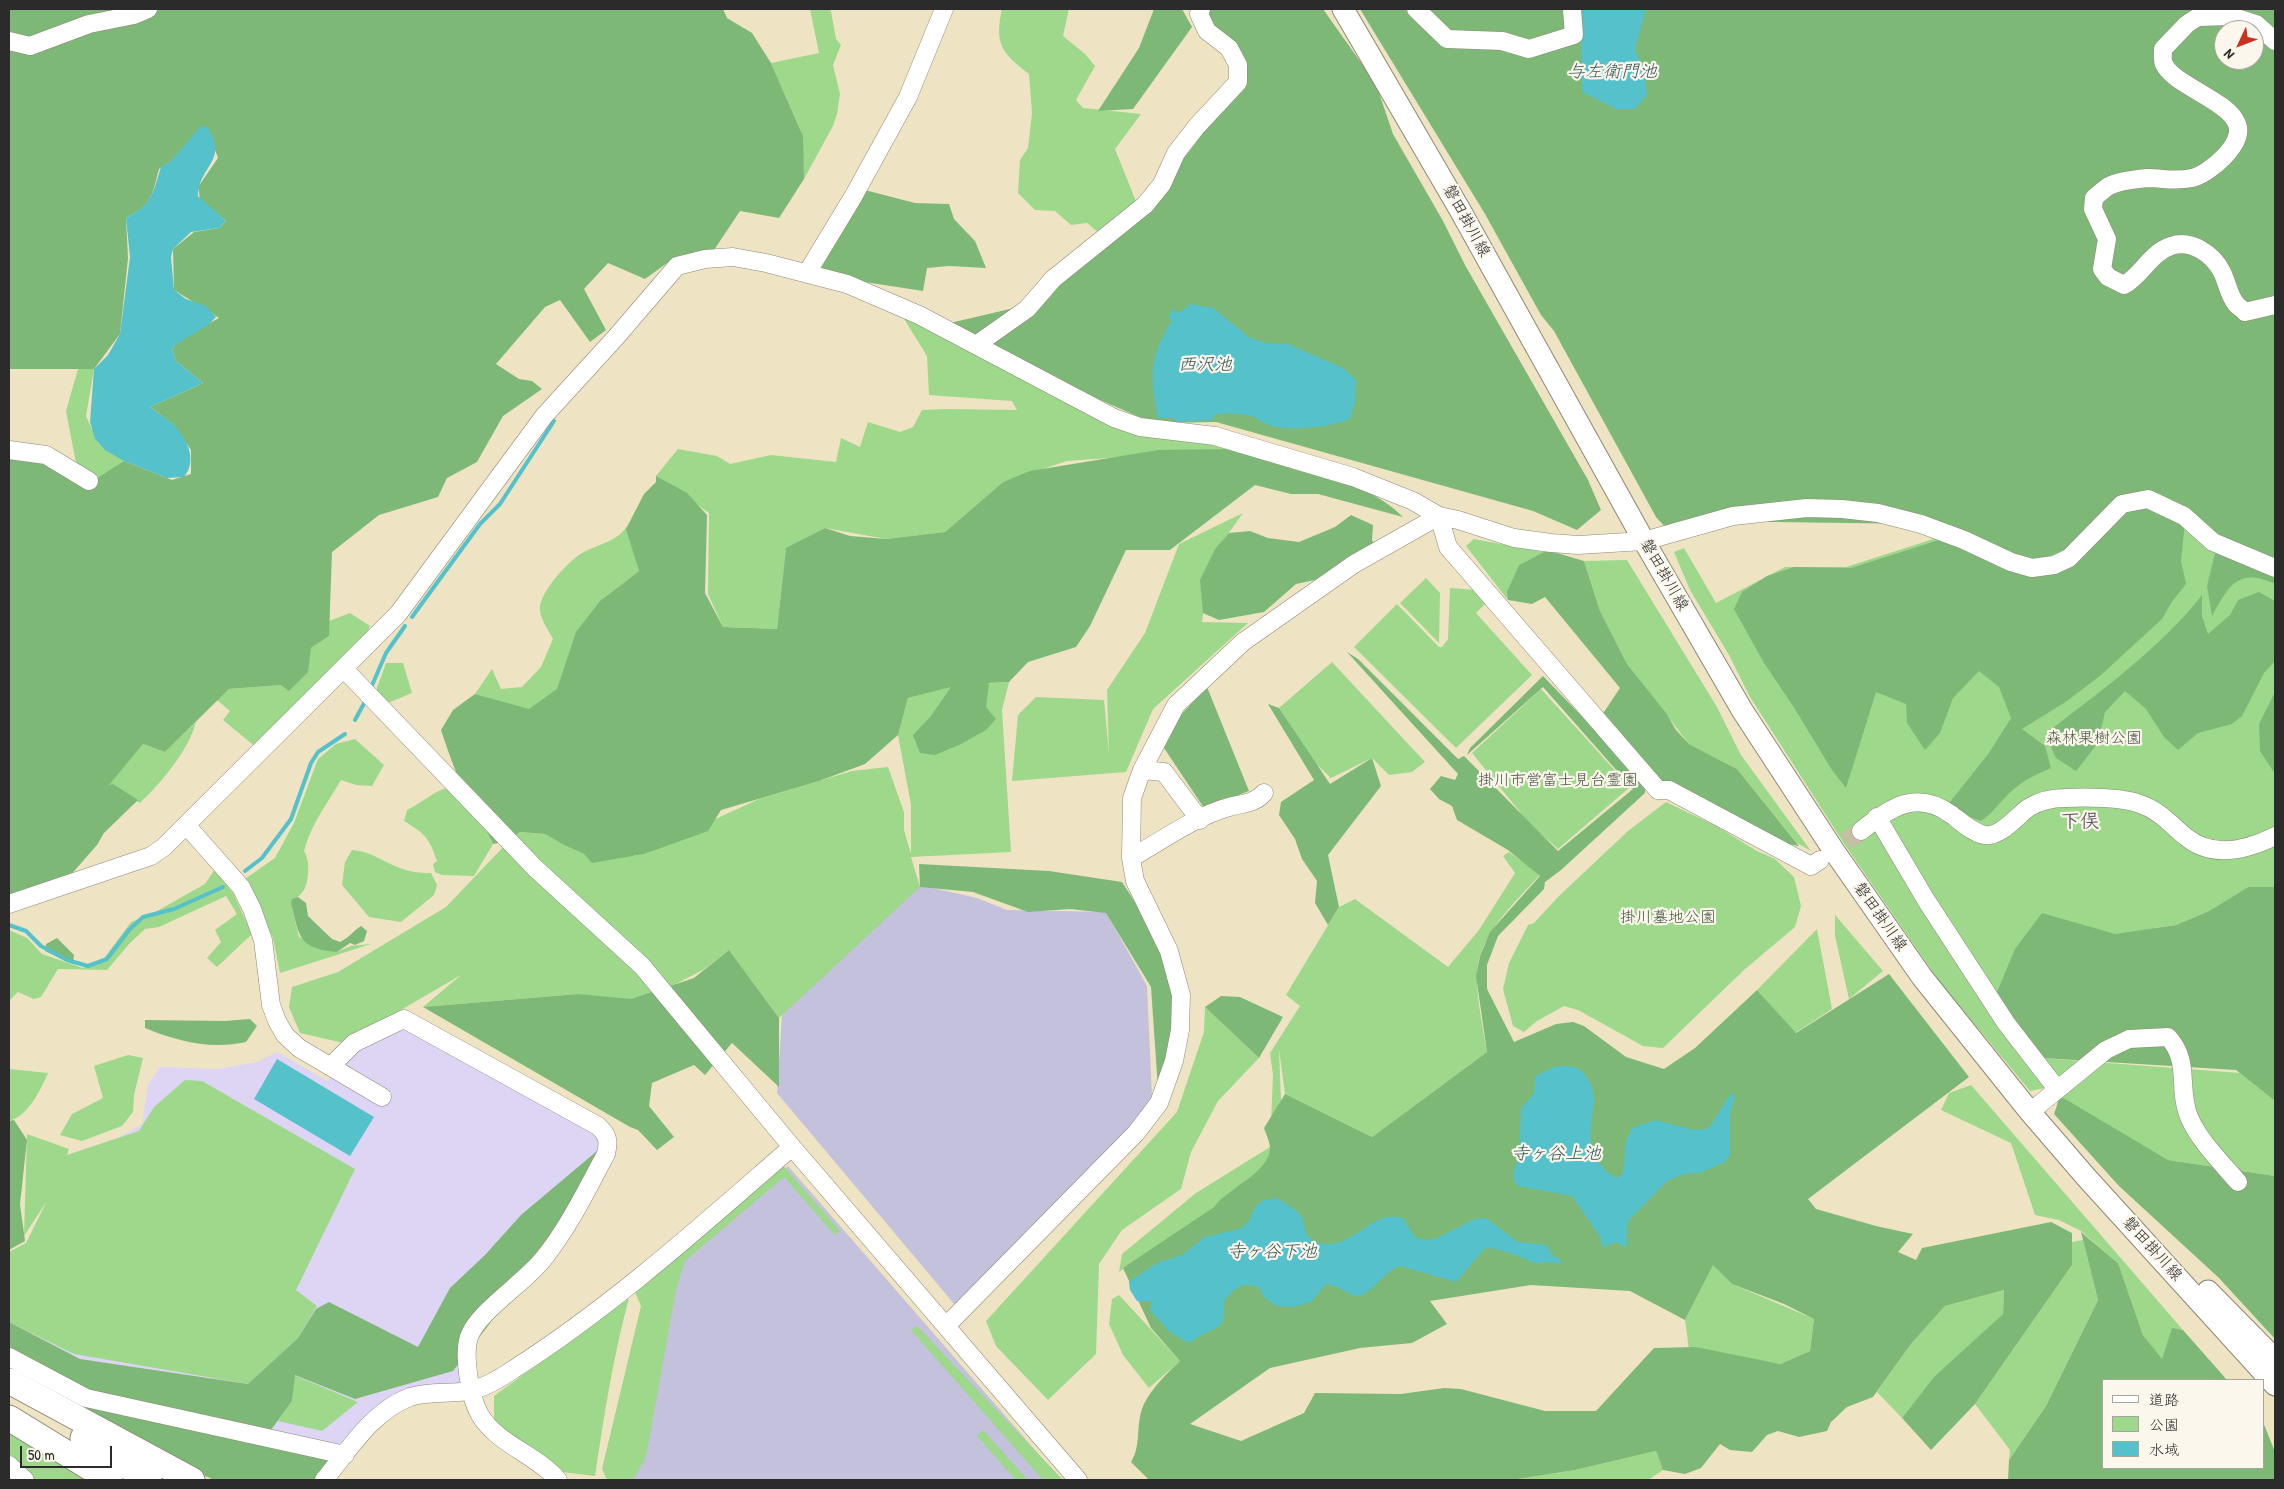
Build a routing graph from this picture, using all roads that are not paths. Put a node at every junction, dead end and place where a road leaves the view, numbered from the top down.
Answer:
1 (148, 9) edge
2 (944, 9) edge
3 (1201, 9) edge
4 (1343, 9) edge
5 (1416, 9) edge
6 (1572, 9) edge
7 (9, 41) edge
8 (2275, 41) edge
9 (807, 273) junction
10 (2275, 305) edge
11 (976, 345) junction
12 (9, 450) edge
13 (89, 481) dead end
14 (1439, 516) junction
15 (1644, 541) junction
16 (2275, 568) edge
17 (344, 669) junction
18 (1142, 770) junction
19 (1264, 793) dead end
20 (1877, 818) junction
21 (1200, 820) junction
22 (188, 826) junction
23 (1861, 831) tunnel mouth
24 (2275, 836) edge
25 (1131, 858) junction
26 (1820, 860) tunnel mouth
27 (9, 904) edge
28 (331, 1066) junction
29 (2057, 1089) junction
30 (382, 1097) dead end
31 (2030, 1112) junction
32 (792, 1148) junction
33 (2238, 1182) dead end
34 (946, 1326) junction
35 (9, 1356) edge
36 (2275, 1358) edge
37 (9, 1381) edge
38 (2275, 1385) edge
39 (472, 1390) junction
40 (9, 1392) edge
41 (9, 1418) edge
42 (344, 1455) junction
43 (9, 1465) edge
44 (25, 1480) edge
45 (110, 1480) edge
46 (149, 1480) edge
47 (192, 1480) edge
48 (324, 1480) edge
49 (558, 1480) edge
50 (1078, 1480) edge

1 - 7 street
2 - 9 street
3 - 11 street
4 - 15 main road, 磐田掛川線
5 - 6 street
8 - 10 street
9 - 11 street
9 - 17 street
11 - 14 street
12 - 13 street
14 - 15 street
14 - 18 street
14 - 26 street
15 - 16 street
15 - 31 main road, 磐田掛川線
17 - 22 street
17 - 32 street
18 - 21 street
18 - 25 street
19 - 21 street
20 - 23 street
20 - 24 street
20 - 29 street
21 - 25 street
22 - 27 street
22 - 28 street
25 - 34 street
28 - 30 street
28 - 39 street
29 - 31 street
29 - 33 street
31 - 36 main road, 磐田掛川線
31 - 38 main road, 磐田掛川線
32 - 34 street
32 - 39 street
34 - 50 street
35 - 42 street
37 - 47 highway
39 - 42 street
39 - 49 street
40 - 46 highway
41 - 45 highway
42 - 48 street
43 - 44 street

